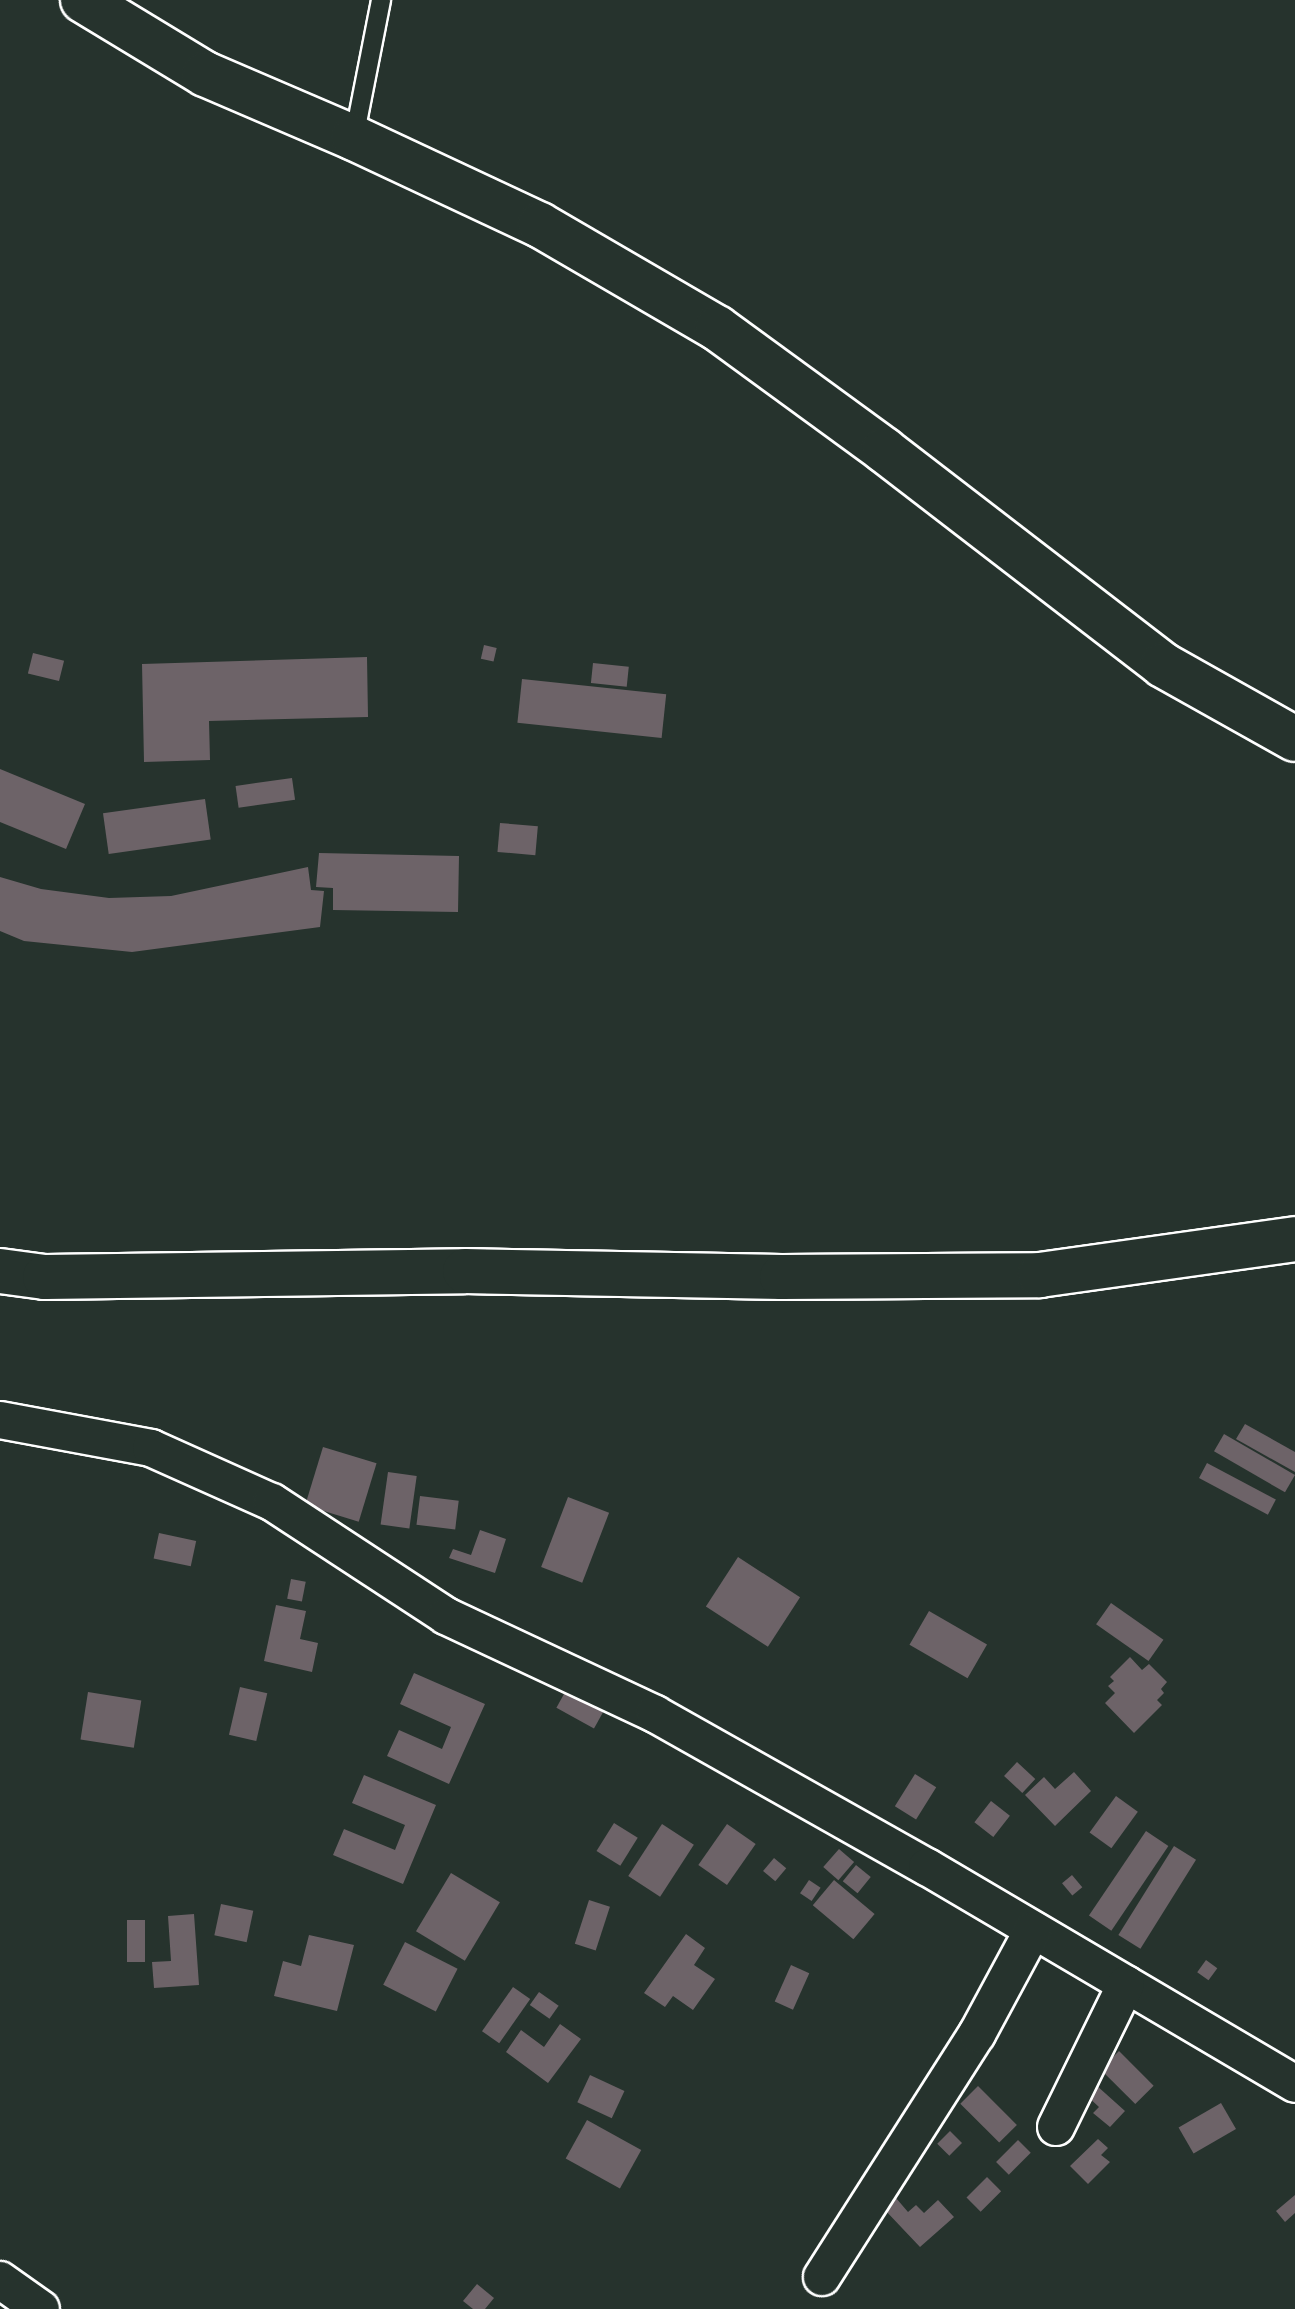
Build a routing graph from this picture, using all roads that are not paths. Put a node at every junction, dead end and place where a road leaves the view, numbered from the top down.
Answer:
1 (83, 0) edge
2 (381, 0) edge
3 (354, 138) junction
4 (1295, 739) edge
5 (1295, 1239) edge
6 (0, 1271) edge
7 (0, 1420) edge
8 (1033, 1930) junction
9 (1126, 1984) junction
10 (1295, 2084) edge
11 (1056, 2127) dead end
12 (822, 2277) dead end
13 (0, 2280) edge
14 (41, 2309) edge

1 - 3 main road
2 - 3 lane
3 - 4 main road
5 - 6 main road
7 - 8 street
8 - 9 street
8 - 12 street
9 - 10 street
9 - 11 street
13 - 14 street

